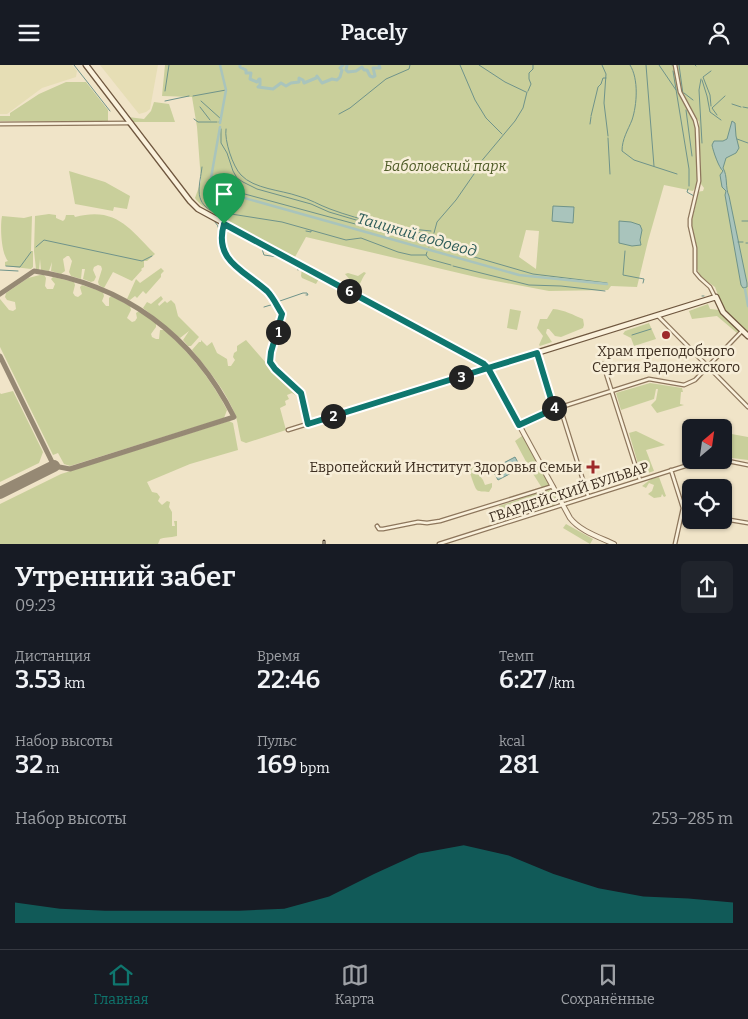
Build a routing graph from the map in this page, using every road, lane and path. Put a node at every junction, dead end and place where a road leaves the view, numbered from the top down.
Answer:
1 (86, 65) edge
2 (675, 65) edge
3 (131, 123) junction
4 (0, 124) edge
5 (224, 224) junction
6 (716, 297) junction
7 (658, 316) junction
8 (742, 331) junction
9 (748, 336) edge
10 (537, 353) junction
11 (603, 364) dead end
12 (708, 366) junction
13 (488, 368) junction
14 (612, 391) junction
15 (560, 407) junction
16 (748, 407) edge
17 (554, 409) junction
18 (308, 424) junction
19 (519, 425) junction
20 (288, 430) dead end
21 (732, 462) edge
22 (748, 465) edge
23 (682, 467) edge
24 (671, 470) junction
25 (640, 480) junction
26 (552, 486) junction
27 (588, 496) junction
28 (562, 504) junction
29 (682, 508) edge
30 (682, 515) edge
31 (732, 520) edge
32 (748, 523) edge
33 (377, 526) dead end
34 (439, 544) edge
35 (614, 544) edge
36 (675, 544) edge

1 - 3 main road
2 - 6 street
3 - 4 street
3 - 5 main road
5 - 13 main road
5 - 18 street
6 - 7 main road
6 - 8 main road
7 - 10 main road
7 - 12 street
8 - 9 main road
8 - 12 street
10 - 13 main road
10 - 17 street
11 - 14 street
12 - 14 street
12 - 16 street
13 - 18 street
13 - 19 street
14 - 15 street
14 - 25 street
15 - 17 street
15 - 27 street
17 - 19 street
18 - 20 street
19 - 26 street
21 - 22 street
23 - 24 street, ГВАРДЕЙСКИЙ БУЛЬВАР
24 - 25 street, ГВАРДЕЙСКИЙ БУЛЬВАР
24 - 29 street
25 - 27 street, ГВАРДЕЙСКИЙ БУЛЬВАР
26 - 28 street
26 - 33 street
27 - 28 street, ГВАРДЕЙСКИЙ БУЛЬВАР
28 - 34 street, ГВАРДЕЙСКИЙ БУЛЬВАР
28 - 35 street
30 - 36 street
31 - 32 street

